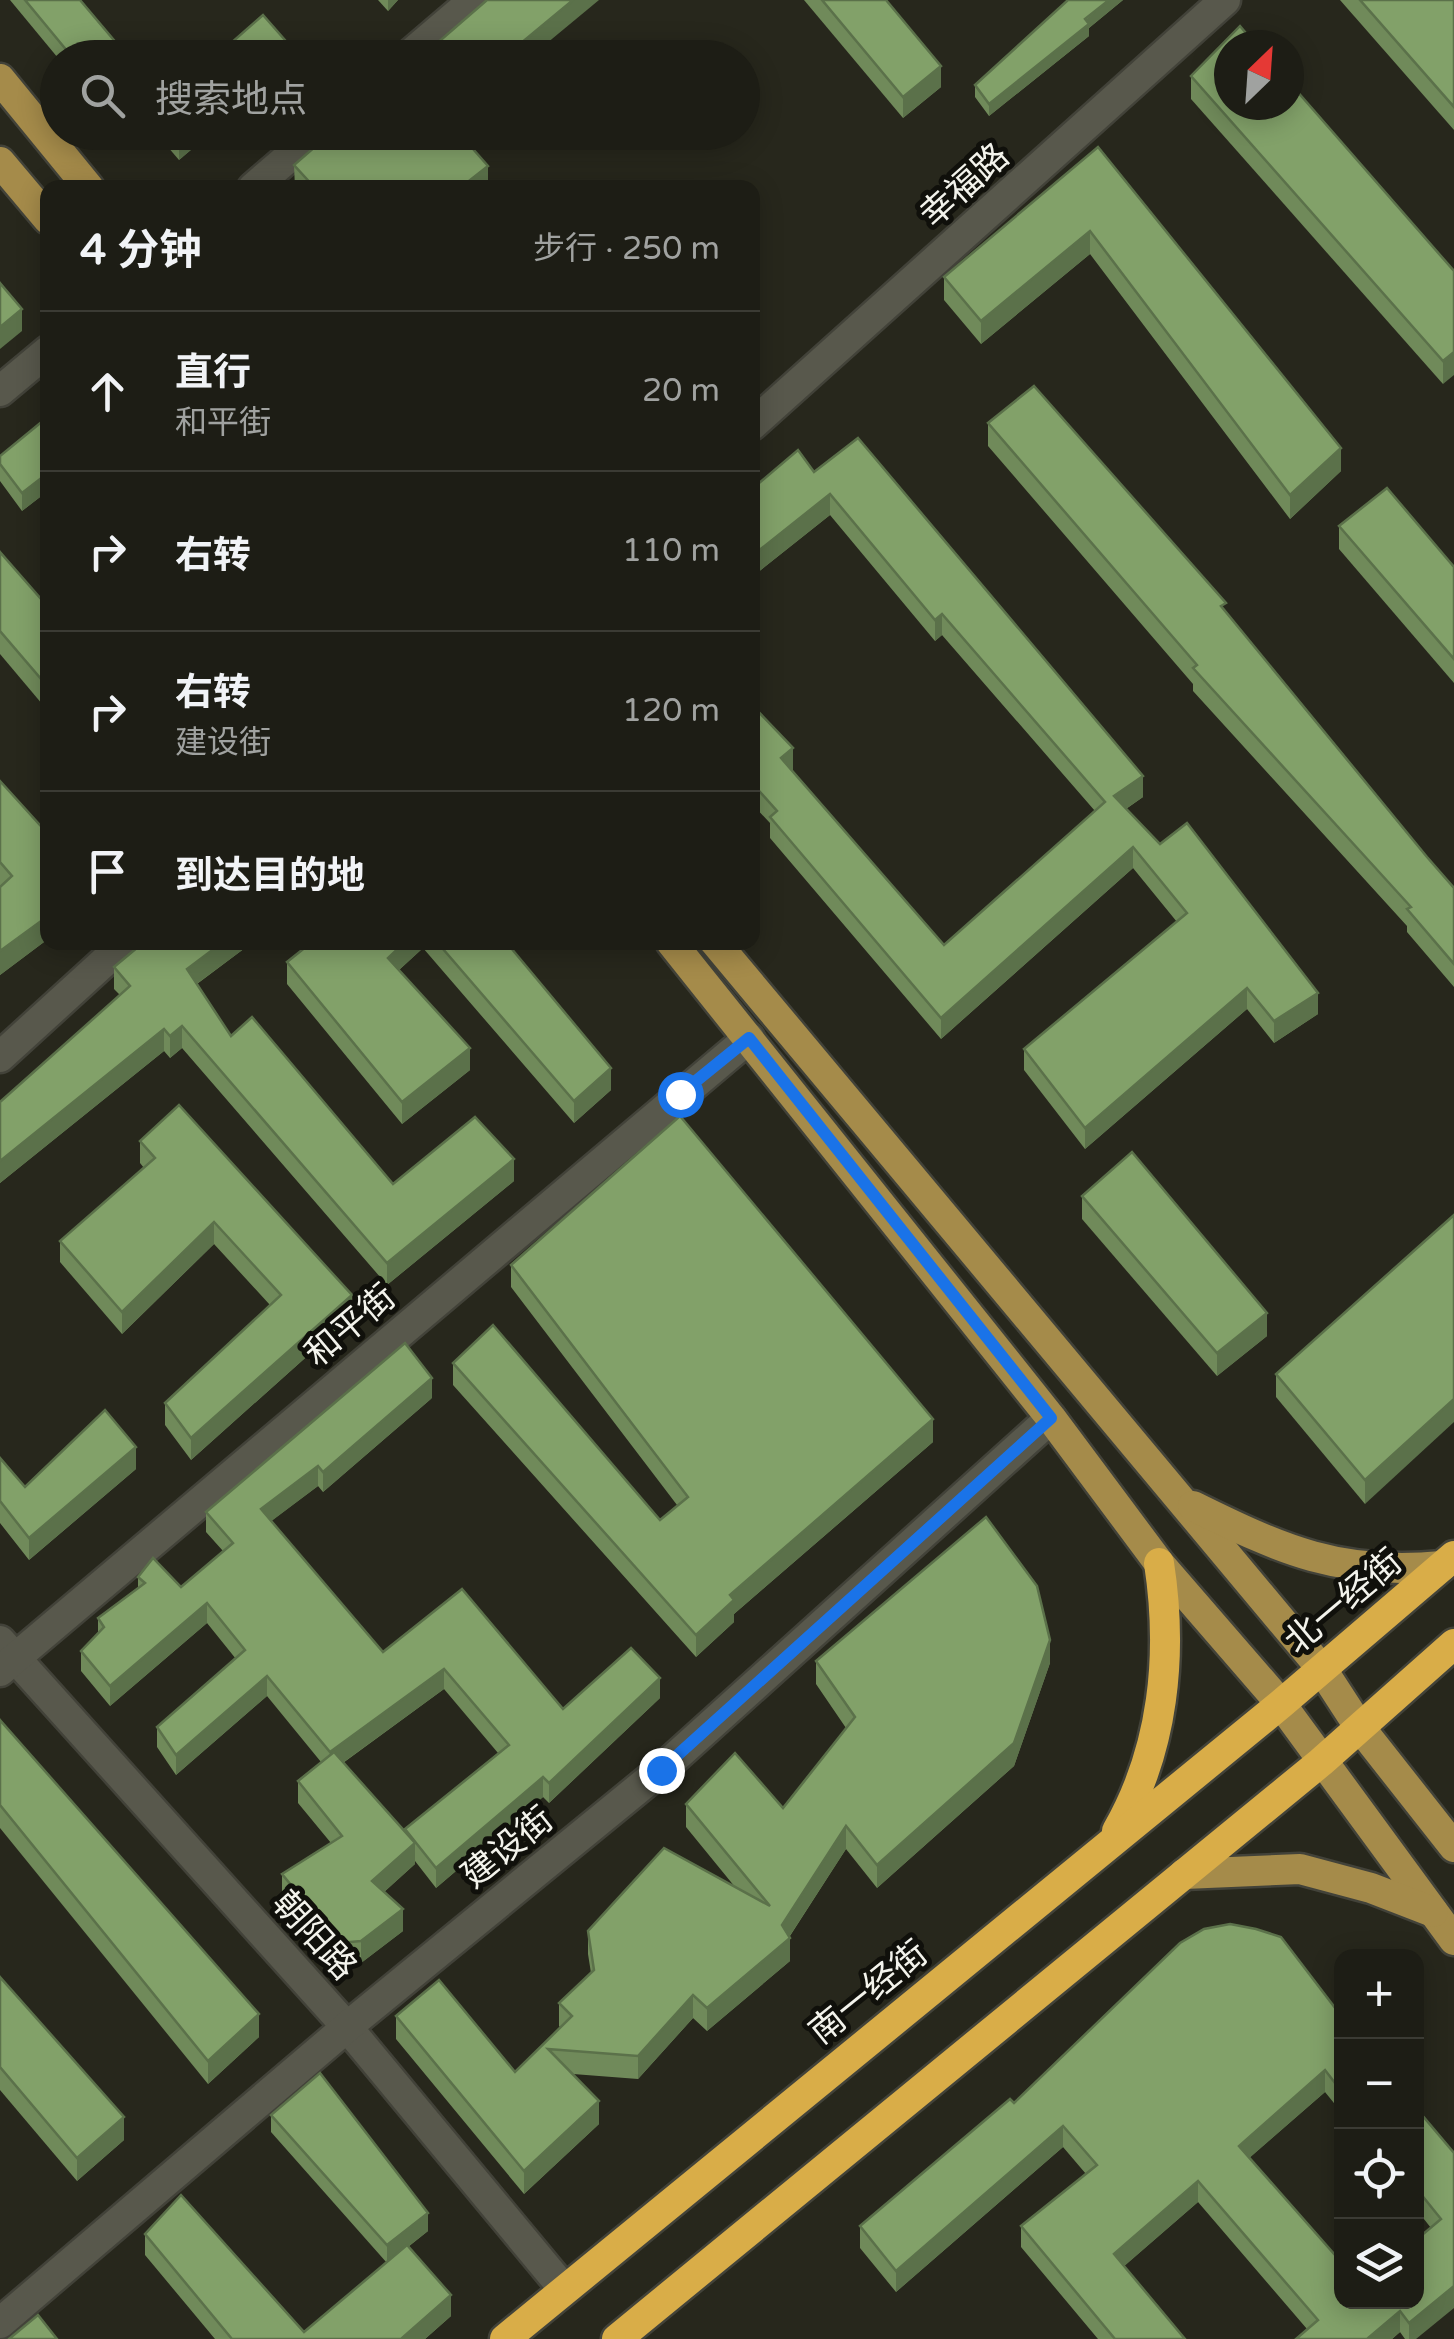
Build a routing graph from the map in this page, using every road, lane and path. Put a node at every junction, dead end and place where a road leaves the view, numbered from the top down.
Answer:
1 (474, 0) edge
2 (1225, 0) edge
3 (427, 40) edge
4 (0, 79) edge
5 (40, 128) edge
6 (58, 150) edge
7 (297, 150) edge
8 (0, 162) edge
9 (82, 180) edge
10 (262, 180) edge
11 (40, 210) edge
12 (40, 357) edge
13 (0, 390) edge
14 (760, 418) edge
15 (117, 950) edge
16 (678, 950) edge
17 (722, 950) edge
18 (749, 1038) junction
19 (0, 1057) edge
20 (1051, 1418) junction
21 (1181, 1500) junction
22 (1448, 1560) edge
23 (1159, 1562) junction
24 (1454, 1644) edge
25 (5, 1656) edge
26 (1321, 1668) junction
27 (1280, 1704) junction
28 (1358, 1725) junction
29 (1321, 1762) junction
30 (1110, 1843) junction
31 (1454, 1846) edge
32 (1184, 1874) junction
33 (1433, 1912) junction
34 (1454, 1940) edge
35 (348, 2028) junction
36 (564, 2289) junction
37 (0, 2323) edge
38 (505, 2339) edge
39 (616, 2339) edge

1 - 3 street
2 - 14 street, 幸福路
4 - 5 main road
6 - 9 main road
7 - 10 street
8 - 11 main road
12 - 13 street
15 - 19 street
16 - 18 main road
17 - 21 main road
18 - 20 main road
18 - 25 street, 和平街
20 - 23 main road
20 - 35 street, 建设街
21 - 22 main road
21 - 26 main road
22 - 26 highway, 北一经街
23 - 27 main road
23 - 30 highway
24 - 28 highway
25 - 35 street, 朝阳路
26 - 27 highway, 北一经街
26 - 28 main road
27 - 29 main road
27 - 30 highway, 南一经街
28 - 29 highway
28 - 31 main road
29 - 32 highway
29 - 33 main road
30 - 36 highway, 南一经街
32 - 33 main road
32 - 39 highway
33 - 34 main road
35 - 36 street, 朝阳路
35 - 37 street, 建设街
36 - 38 highway, 南一经街

